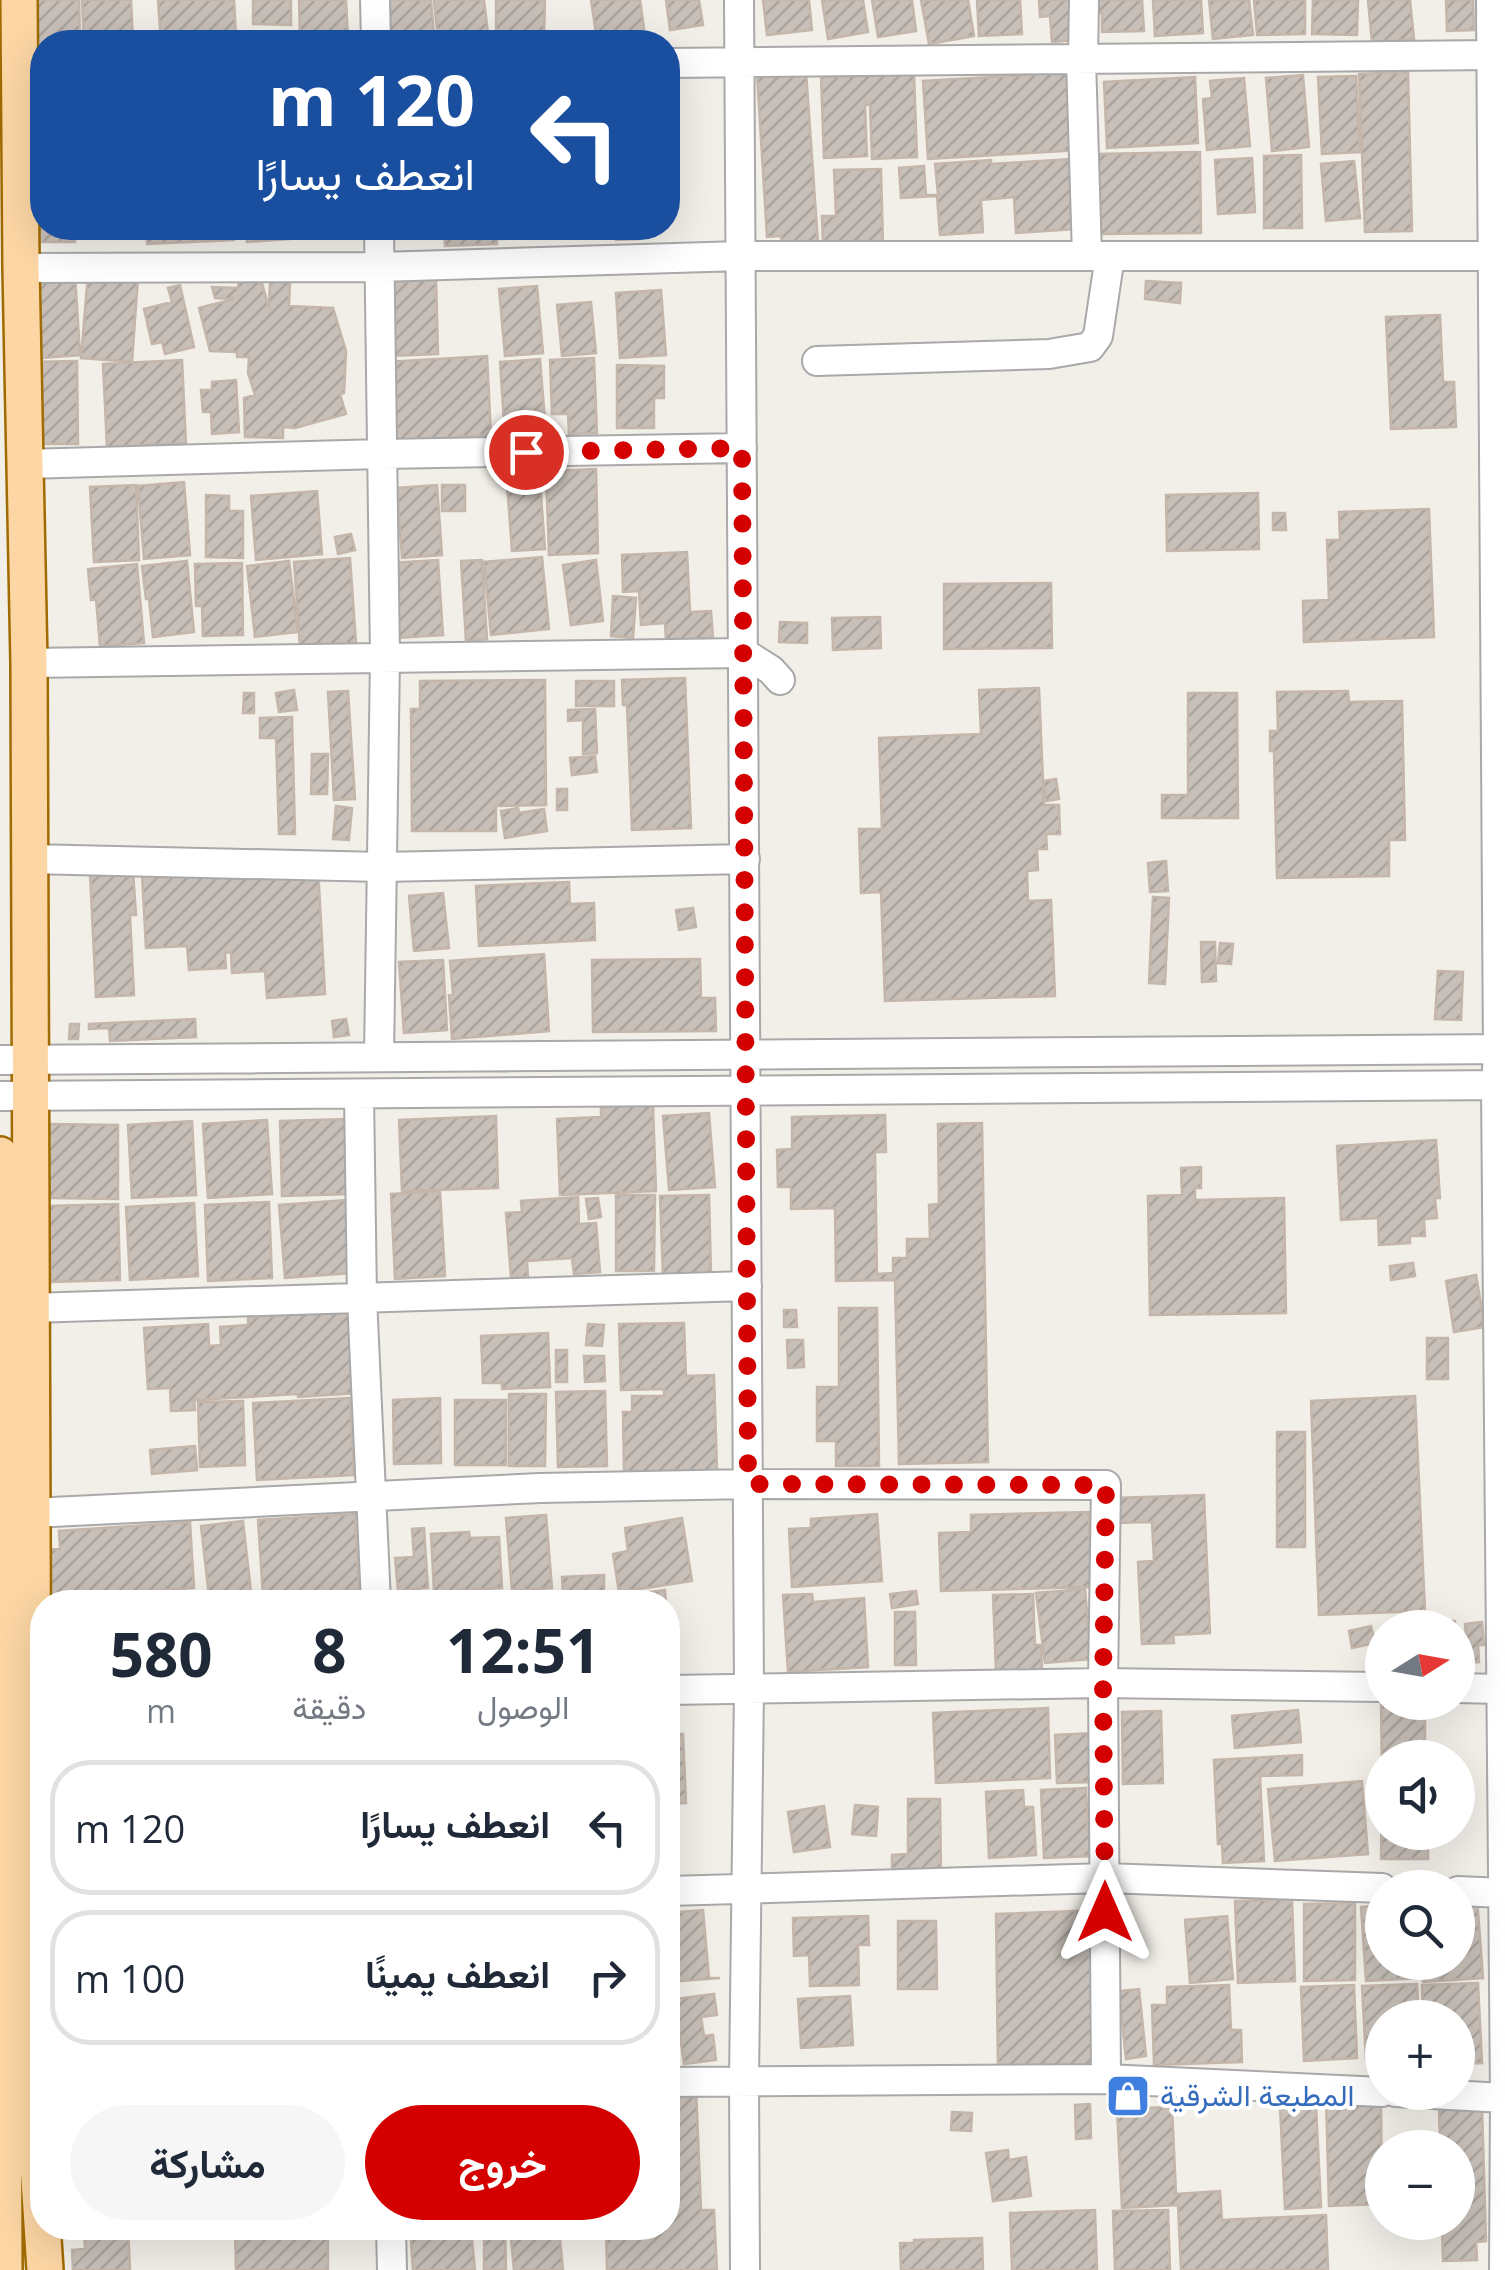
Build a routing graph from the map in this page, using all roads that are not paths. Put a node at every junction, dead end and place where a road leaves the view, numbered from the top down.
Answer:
1 (19, 0) edge
2 (375, 0) edge
3 (739, 0) edge
4 (1084, 0) edge
5 (1492, 0) edge
6 (376, 30) edge
7 (1492, 55) junction
8 (1082, 60) junction
9 (30, 61) edge
10 (680, 63) edge
11 (740, 63) junction
12 (30, 87) edge
13 (378, 240) edge
14 (741, 256) junction
15 (1098, 256) junction
16 (1493, 256) junction
17 (379, 267) junction
18 (21, 268) junction
19 (817, 361) dead end
20 (742, 448) junction
21 (382, 454) junction
22 (26, 464) junction
23 (744, 653) junction
24 (385, 658) junction
25 (29, 663) junction
26 (780, 680) dead end
27 (30, 859) junction
28 (745, 859) junction
29 (382, 866) junction
30 (1502, 1049) edge
31 (746, 1054) junction
32 (379, 1057) junction
33 (15, 1060) edge
34 (1500, 1086) edge
35 (747, 1091) junction
36 (360, 1094) junction
37 (15, 1096) edge
38 (0, 1155) edge
39 (748, 1286) junction
40 (362, 1298) junction
41 (10, 1307) edge
42 (748, 1484) junction
43 (371, 1496) junction
44 (11, 1509) edge
45 (375, 1590) edge
46 (1103, 1683) junction
47 (1365, 1687) edge
48 (1475, 1688) edge
49 (749, 1689) junction
50 (1501, 1689) junction
51 (680, 1690) edge
52 (19, 1707) edge
53 (1105, 1878) junction
54 (1365, 1887) edge
55 (748, 1890) junction
56 (19, 1891) edge
57 (680, 1891) edge
58 (1475, 1891) edge
59 (1503, 1892) edge
60 (1106, 2079) junction
61 (744, 2080) junction
62 (680, 2082) edge
63 (1365, 2091) edge
64 (1475, 2096) edge
65 (1505, 2098) edge
66 (20, 2100) edge
67 (30, 2168) edge
68 (41, 2240) edge
69 (391, 2240) edge
70 (4, 2270) edge
71 (45, 2270) edge
72 (392, 2270) edge
73 (745, 2270) edge
74 (1504, 2270) edge

1 - 9 main road
2 - 6 street
3 - 11 street
4 - 8 street
5 - 7 street
7 - 8 street
7 - 16 street
8 - 11 street
8 - 15 street
10 - 11 street
11 - 14 street
12 - 18 main road
13 - 17 street
14 - 15 street
14 - 17 street
14 - 20 street
15 - 16 street
15 - 19 street
16 - 30 street
17 - 18 street
17 - 21 street
18 - 22 main road
20 - 21 street
20 - 23 street
21 - 22 street
21 - 24 street
22 - 25 main road
23 - 24 street
23 - 26 street
23 - 28 street
24 - 25 street
24 - 29 street
25 - 27 main road
27 - 29 street
27 - 33 main road
28 - 29 street
28 - 31 street
29 - 32 street
30 - 31 street
30 - 34 street
31 - 32 street
31 - 35 street
32 - 33 street
33 - 37 main road
34 - 35 street
34 - 50 street
35 - 36 street
35 - 39 street
36 - 37 street
36 - 40 street
37 - 41 main road
38 - 41 main road
39 - 40 street
39 - 42 street
40 - 41 street
40 - 43 street
41 - 44 main road
42 - 43 street
42 - 46 street
42 - 49 street
43 - 44 street
43 - 45 street
44 - 52 main road
46 - 47 street
46 - 49 street
46 - 53 street
48 - 50 street
49 - 51 street
49 - 55 street
50 - 59 street
52 - 56 main road
53 - 54 street
53 - 55 street
53 - 60 street
55 - 57 street
55 - 61 street
56 - 66 main road
58 - 59 street
59 - 65 street
60 - 61 street
60 - 63 street
61 - 62 street
61 - 73 street
64 - 65 street
65 - 74 street
66 - 67 main road
66 - 70 main road
68 - 71 main road
69 - 72 street

